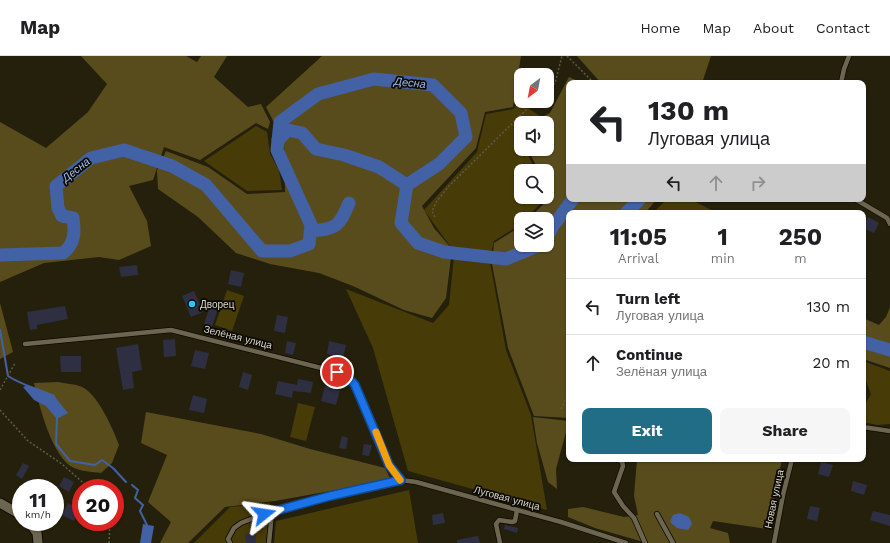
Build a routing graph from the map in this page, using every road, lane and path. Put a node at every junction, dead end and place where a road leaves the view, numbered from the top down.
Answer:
1 (562, 56) edge
2 (567, 56) edge
3 (849, 56) edge
4 (591, 80) edge
5 (842, 80) edge
6 (554, 84) edge
7 (528, 108) edge
8 (860, 202) edge
9 (435, 217) dead end
10 (890, 224) edge
11 (25, 344) dead end
12 (15, 363) dead end
13 (0, 390) edge
14 (566, 398) edge
15 (561, 409) dead end
16 (0, 410) edge
17 (866, 427) edge
18 (890, 430) edge
19 (622, 462) edge
20 (791, 462) edge
21 (79, 479) edge
22 (401, 480) junction
23 (0, 503) edge
24 (12, 510) edge
25 (517, 510) junction
26 (272, 512) junction
27 (657, 514) dead end
28 (36, 531) edge
29 (110, 531) edge
30 (38, 543) edge
31 (109, 543) edge
32 (230, 543) edge
33 (269, 543) edge
34 (500, 543) edge
35 (626, 543) edge
36 (645, 543) edge
37 (672, 543) edge
38 (774, 543) edge

1 - 6 path
2 - 4 path
3 - 5 lane
7 - 9 path
8 - 10 lane
11 - 22 lane, Зелёная улица
12 - 13 path
14 - 15 path
16 - 21 path
17 - 18 lane
19 - 36 lane
20 - 38 lane, Новая улица
22 - 25 lane, Луговая улица
22 - 26 lane
23 - 24 street
25 - 34 lane
25 - 35 lane, Луговая улица
26 - 32 lane
26 - 33 lane
27 - 37 lane
28 - 30 street
29 - 31 path

